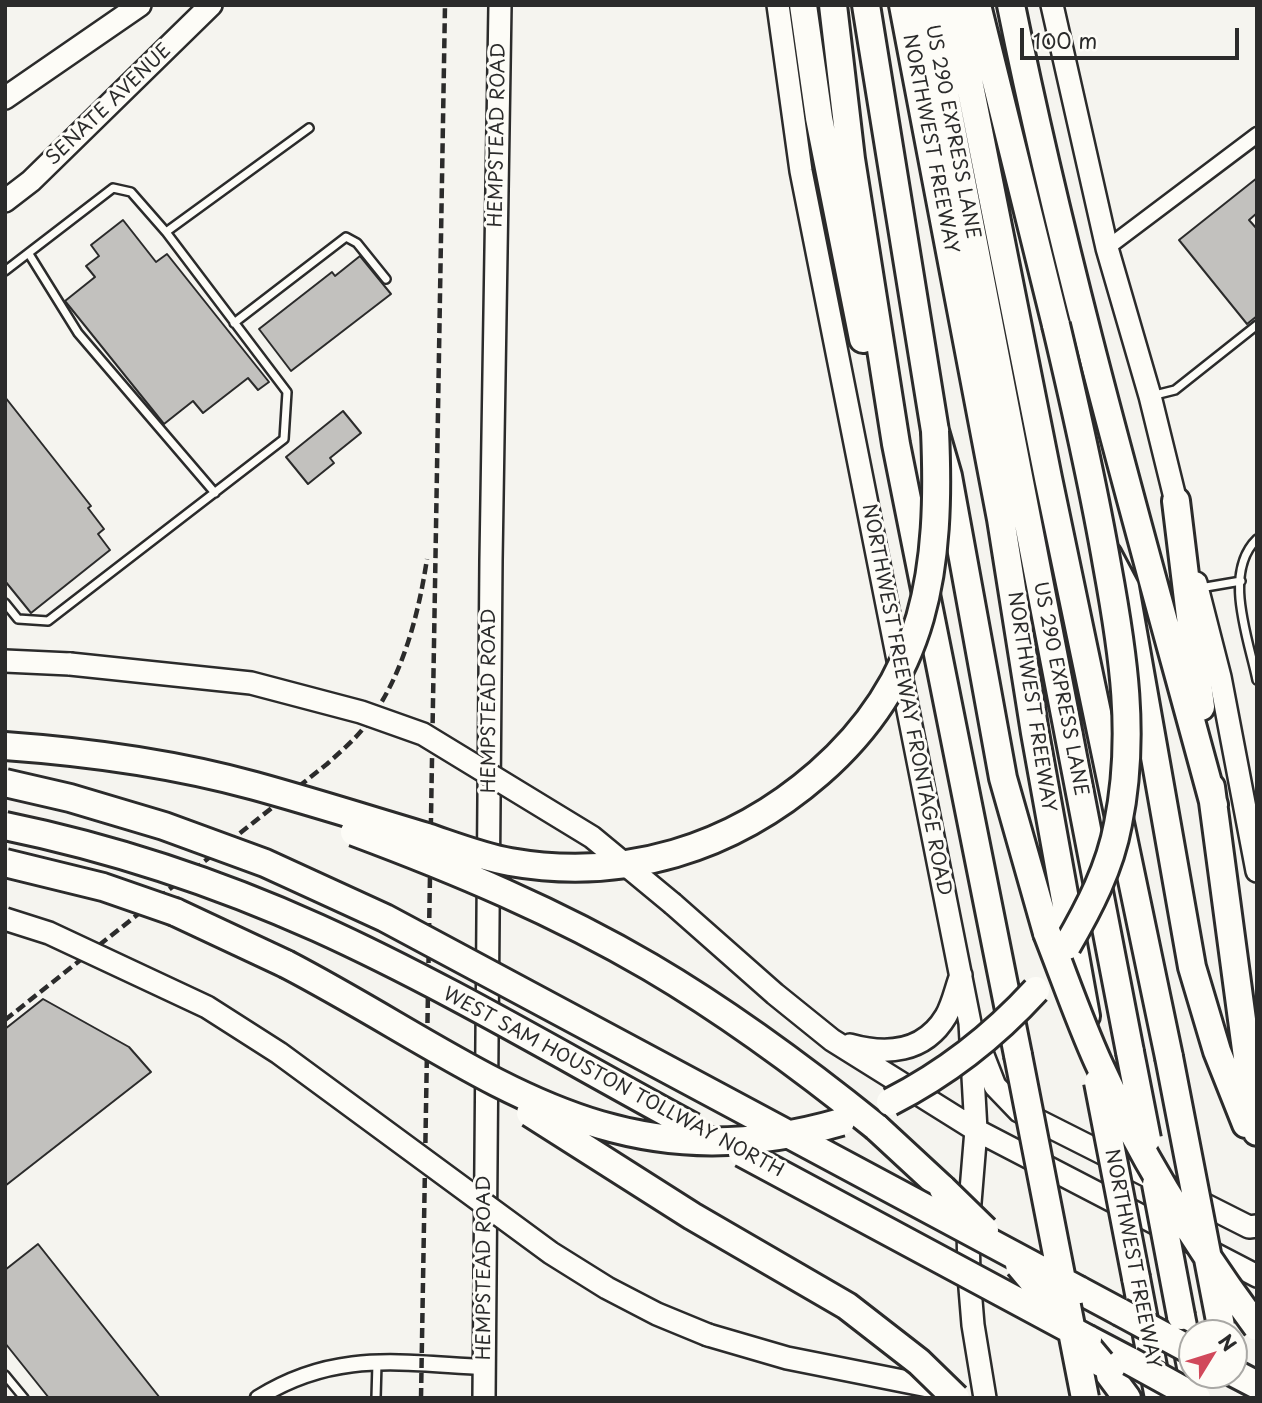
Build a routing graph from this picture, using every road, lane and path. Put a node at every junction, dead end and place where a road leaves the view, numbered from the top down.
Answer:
1 (140, 5) edge
2 (211, 5) edge
3 (500, 5) edge
4 (778, 5) edge
5 (803, 5) edge
6 (833, 5) edge
7 (866, 5) edge
8 (903, 5) edge
9 (928, 5) edge
10 (954, 5) edge
11 (977, 5) edge
12 (1011, 5) edge
13 (1052, 5) edge
14 (5, 98) edge
15 (309, 128) dead end
16 (1257, 135) edge
17 (5, 201) edge
18 (166, 232) junction
19 (1107, 248) junction
20 (29, 254) junction
21 (5, 271) edge
22 (386, 279) dead end
23 (234, 323) junction
24 (1257, 325) edge
25 (1150, 396) junction
26 (935, 431) junction
27 (896, 444) junction
28 (215, 494) junction
29 (1176, 501) junction
30 (1257, 539) edge
31 (1104, 547) junction
32 (1241, 581) junction
33 (1197, 589) junction
34 (5, 603) edge
35 (5, 619) edge
36 (18, 619) junction
37 (5, 661) edge
38 (1257, 680) edge
39 (5, 748) edge
40 (5, 783) edge
41 (1214, 805) junction
42 (5, 826) edge
43 (5, 863) edge
44 (1257, 872) edge
45 (5, 919) edge
46 (962, 973) junction
47 (970, 1023) junction
48 (832, 1040) junction
49 (482, 1074) junction
50 (976, 1130) junction
51 (1257, 1132) edge
52 (1257, 1142) edge
53 (1257, 1226) edge
54 (1257, 1276) edge
55 (1182, 1319) edge
56 (1219, 1319) edge
57 (1257, 1327) edge
58 (1178, 1343) edge
59 (377, 1361) junction
60 (484, 1367) junction
61 (5, 1375) edge
62 (888, 1376) junction
63 (24, 1398) edge
64 (258, 1398) edge
65 (376, 1398) edge
66 (484, 1398) edge
67 (927, 1398) edge
68 (956, 1398) edge
69 (984, 1398) edge
70 (1084, 1398) edge
71 (1127, 1398) edge
72 (1159, 1398) edge
73 (1197, 1398) edge

1 - 14 main road
2 - 17 main road, SENATE AVENUE
3 - 60 main road, HEMPSTEAD ROAD
4 - 46 main road, NORTHWEST FREEWAY FRONTAGE ROAD
5 - 27 highway
6 - 27 highway
7 - 26 highway
8 - 72 highway, NORTHWEST FREEWAY, bridge
9 - 55 highway, US 290 EXPRESS LANE, bridge
10 - 56 highway, bridge
11 - 31 highway, bridge
12 - 41 highway
13 - 19 main road
15 - 18 lane
16 - 19 street
18 - 20 lane
18 - 23 lane
19 - 25 main road
20 - 21 lane
20 - 28 lane
22 - 23 lane
23 - 28 lane
24 - 25 lane
25 - 29 main road
26 - 39 highway, bridge
26 - 57 highway, bridge
27 - 70 highway, bridge
28 - 36 lane
29 - 33 main road
29 - 41 highway
30 - 32 lane
31 - 49 highway, bridge
31 - 52 highway, bridge
32 - 33 lane
32 - 38 lane
33 - 44 main road
34 - 36 lane
35 - 36 lane
37 - 48 main road, bridge
39 - 71 highway, bridge
40 - 58 highway, WEST SAM HOUSTON TOLLWAY NORTH, bridge
41 - 51 highway
42 - 73 highway, WEST SAM HOUSTON TOLLWAY NORTH, bridge
43 - 49 highway, bridge
45 - 62 main road, bridge
46 - 47 main road, NORTHWEST FREEWAY FRONTAGE ROAD
46 - 48 main road
47 - 50 main road, NORTHWEST FREEWAY FRONTAGE ROAD
47 - 53 main road
48 - 50 main road
49 - 68 highway, bridge
50 - 54 main road
50 - 69 main road, NORTHWEST FREEWAY FRONTAGE ROAD
59 - 60 street
59 - 64 street
59 - 65 lane
60 - 66 main road, HEMPSTEAD ROAD
61 - 63 lane
62 - 67 main road
62 - 69 main road

